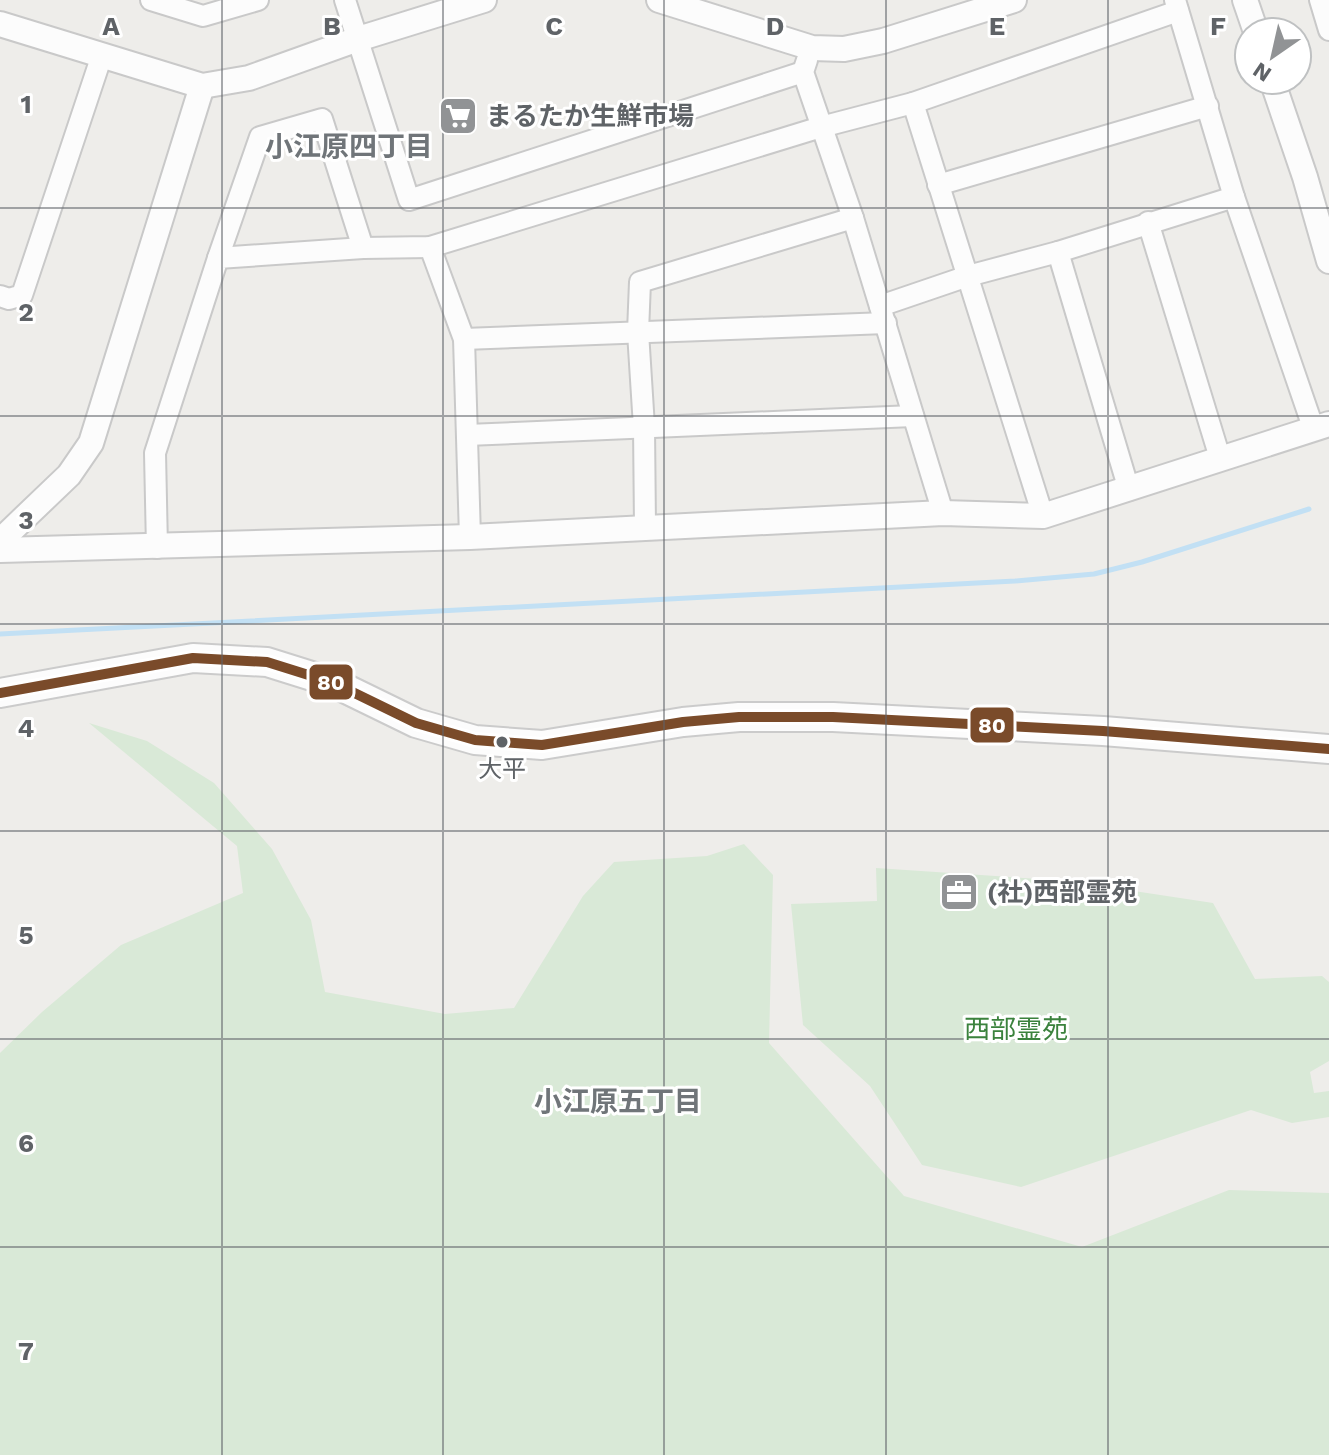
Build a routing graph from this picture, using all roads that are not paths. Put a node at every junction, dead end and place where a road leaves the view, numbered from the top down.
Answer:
1 (151, 0) edge
2 (258, 0) edge
3 (345, 0) edge
4 (484, 0) edge
5 (659, 0) edge
6 (1014, 0) edge
7 (1320, 0) edge
8 (1177, 6) edge
9 (0, 24) edge
10 (1329, 30) edge
11 (358, 39) junction
12 (812, 48) junction
13 (102, 55) junction
14 (803, 72) junction
15 (202, 86) junction
16 (1277, 96) edge
17 (913, 103) junction
18 (1208, 106) junction
19 (821, 127) junction
20 (938, 185) junction
21 (1234, 197) junction
22 (853, 218) junction
23 (1148, 222) junction
24 (430, 247) junction
25 (363, 248) junction
26 (1058, 252) junction
27 (218, 258) junction
28 (1329, 261) edge
29 (968, 276) junction
30 (0, 296) edge
31 (883, 315) junction
32 (638, 332) junction
33 (464, 339) junction
34 (913, 416) junction
35 (644, 427) junction
36 (1322, 427) edge
37 (467, 435) junction
38 (1220, 458) junction
39 (1129, 490) junction
40 (943, 513) junction
41 (1043, 516) junction
42 (645, 526) junction
43 (470, 537) junction
44 (0, 541) edge
45 (157, 548) junction
46 (0, 550) edge
47 (0, 693) edge
48 (1329, 749) edge

1 - 2 street
3 - 11 street
4 - 11 street
5 - 12 street
6 - 12 street
7 - 10 street
8 - 17 street
8 - 18 street
9 - 13 street
11 - 14 street
11 - 15 street
12 - 14 street
13 - 15 street
13 - 30 street
14 - 19 street
15 - 44 street
16 - 28 street
17 - 19 street
17 - 20 street
18 - 20 street
18 - 21 street
19 - 22 street
19 - 24 street
20 - 29 street
21 - 23 street
21 - 36 street
22 - 31 street
22 - 32 street
23 - 26 street
23 - 38 street
24 - 25 street
24 - 33 street
25 - 27 street
25 - 27 street
26 - 29 street
26 - 39 street
27 - 45 street
29 - 31 street
29 - 41 street
31 - 32 street
31 - 34 street
32 - 33 street
32 - 35 street
33 - 37 street
34 - 35 street
34 - 40 street
35 - 37 street
35 - 42 street
36 - 38 street
37 - 43 street
38 - 39 street
39 - 41 street
40 - 41 street
40 - 42 street
42 - 43 street
43 - 45 street
45 - 46 street
47 - 48 main road

